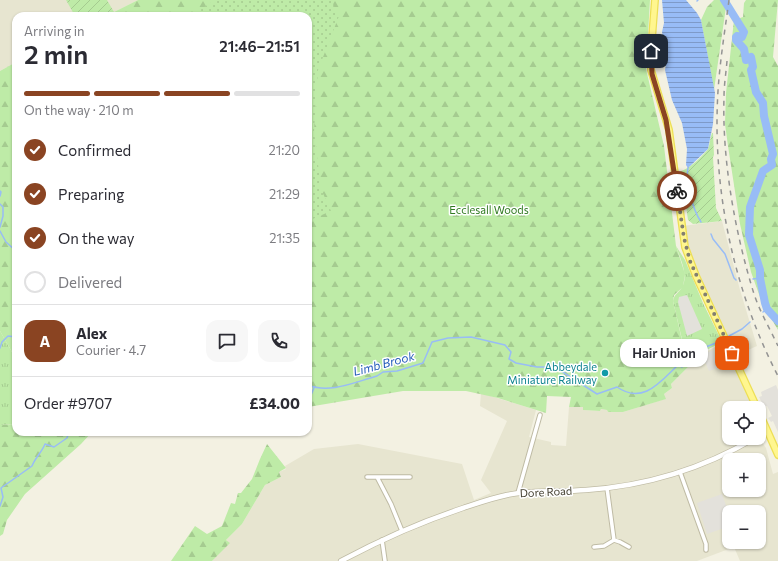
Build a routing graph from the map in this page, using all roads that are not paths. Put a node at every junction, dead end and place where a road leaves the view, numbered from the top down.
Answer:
1 (655, 0) edge
2 (754, 401) edge
3 (540, 415) dead end
4 (767, 431) edge
5 (742, 445) edge
6 (778, 455) edge
7 (680, 472) junction
8 (367, 477) dead end
9 (377, 477) junction
10 (410, 477) dead end
11 (607, 488) junction
12 (518, 493) junction
13 (402, 531) junction
14 (382, 540) junction
15 (614, 540) junction
16 (594, 547) dead end
17 (629, 547) dead end
18 (706, 550) dead end
19 (341, 561) edge
20 (385, 561) edge

1 - 2 main road
3 - 12 street
4 - 6 main road
5 - 7 street, Dore Road
7 - 11 street, Dore Road
7 - 18 street
8 - 9 street
9 - 10 street
9 - 13 street
11 - 12 street, Dore Road
11 - 15 street
12 - 13 street, Dore Road
13 - 14 street, Dore Road
14 - 19 street, Dore Road
14 - 20 street
15 - 16 street
15 - 17 street

